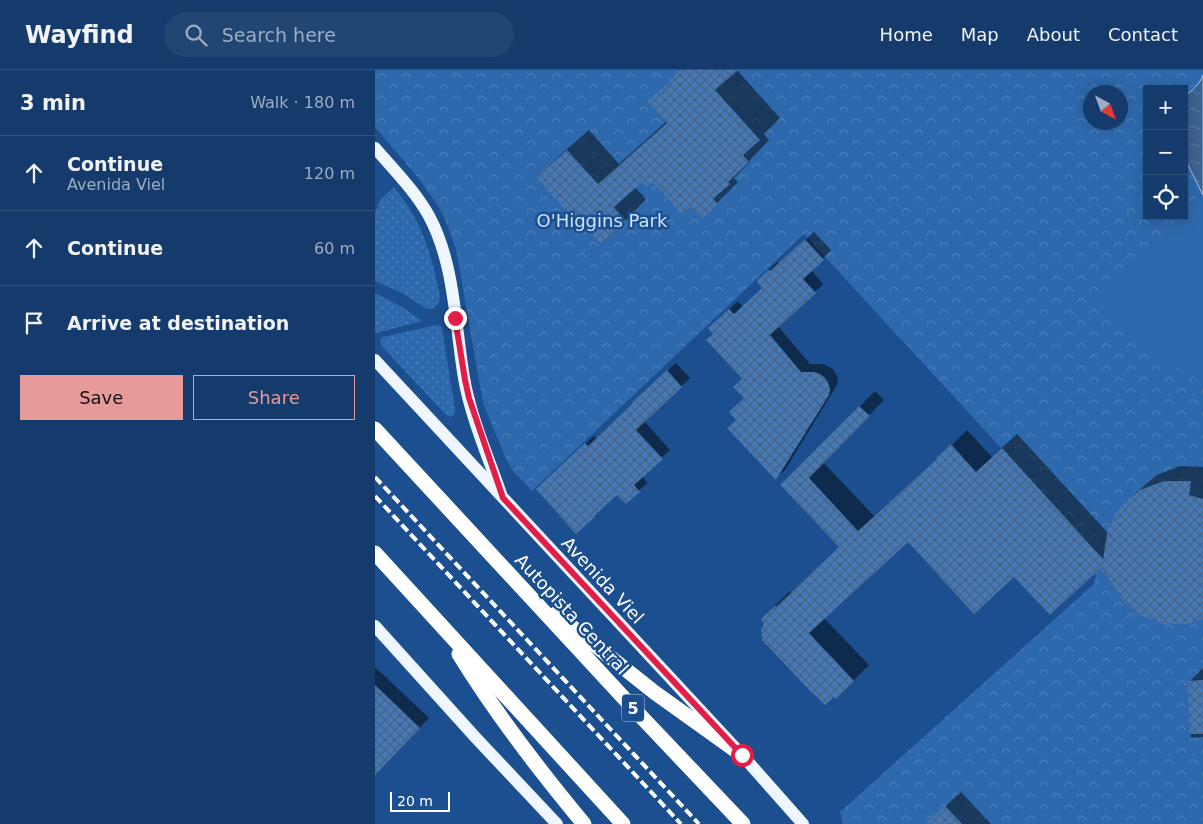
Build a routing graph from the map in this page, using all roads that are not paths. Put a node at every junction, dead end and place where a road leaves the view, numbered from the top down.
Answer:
1 (375, 148) edge
2 (375, 360) edge
3 (375, 429) edge
4 (503, 498) junction
5 (375, 553) edge
6 (524, 590) junction
7 (440, 623) junction
8 (375, 626) edge
9 (742, 755) junction
10 (557, 824) edge
11 (584, 824) edge
12 (623, 824) edge
13 (743, 824) edge
14 (803, 824) edge

1 - 4 main road
2 - 4 main road, Avenida Viel
3 - 6 highway, Autopista Central / 5
4 - 9 main road, Avenida Viel
5 - 7 highway
6 - 9 highway
6 - 13 highway, Autopista Central / 5
7 - 11 highway
7 - 12 highway
8 - 10 main road
9 - 14 main road, Avenida Viel

